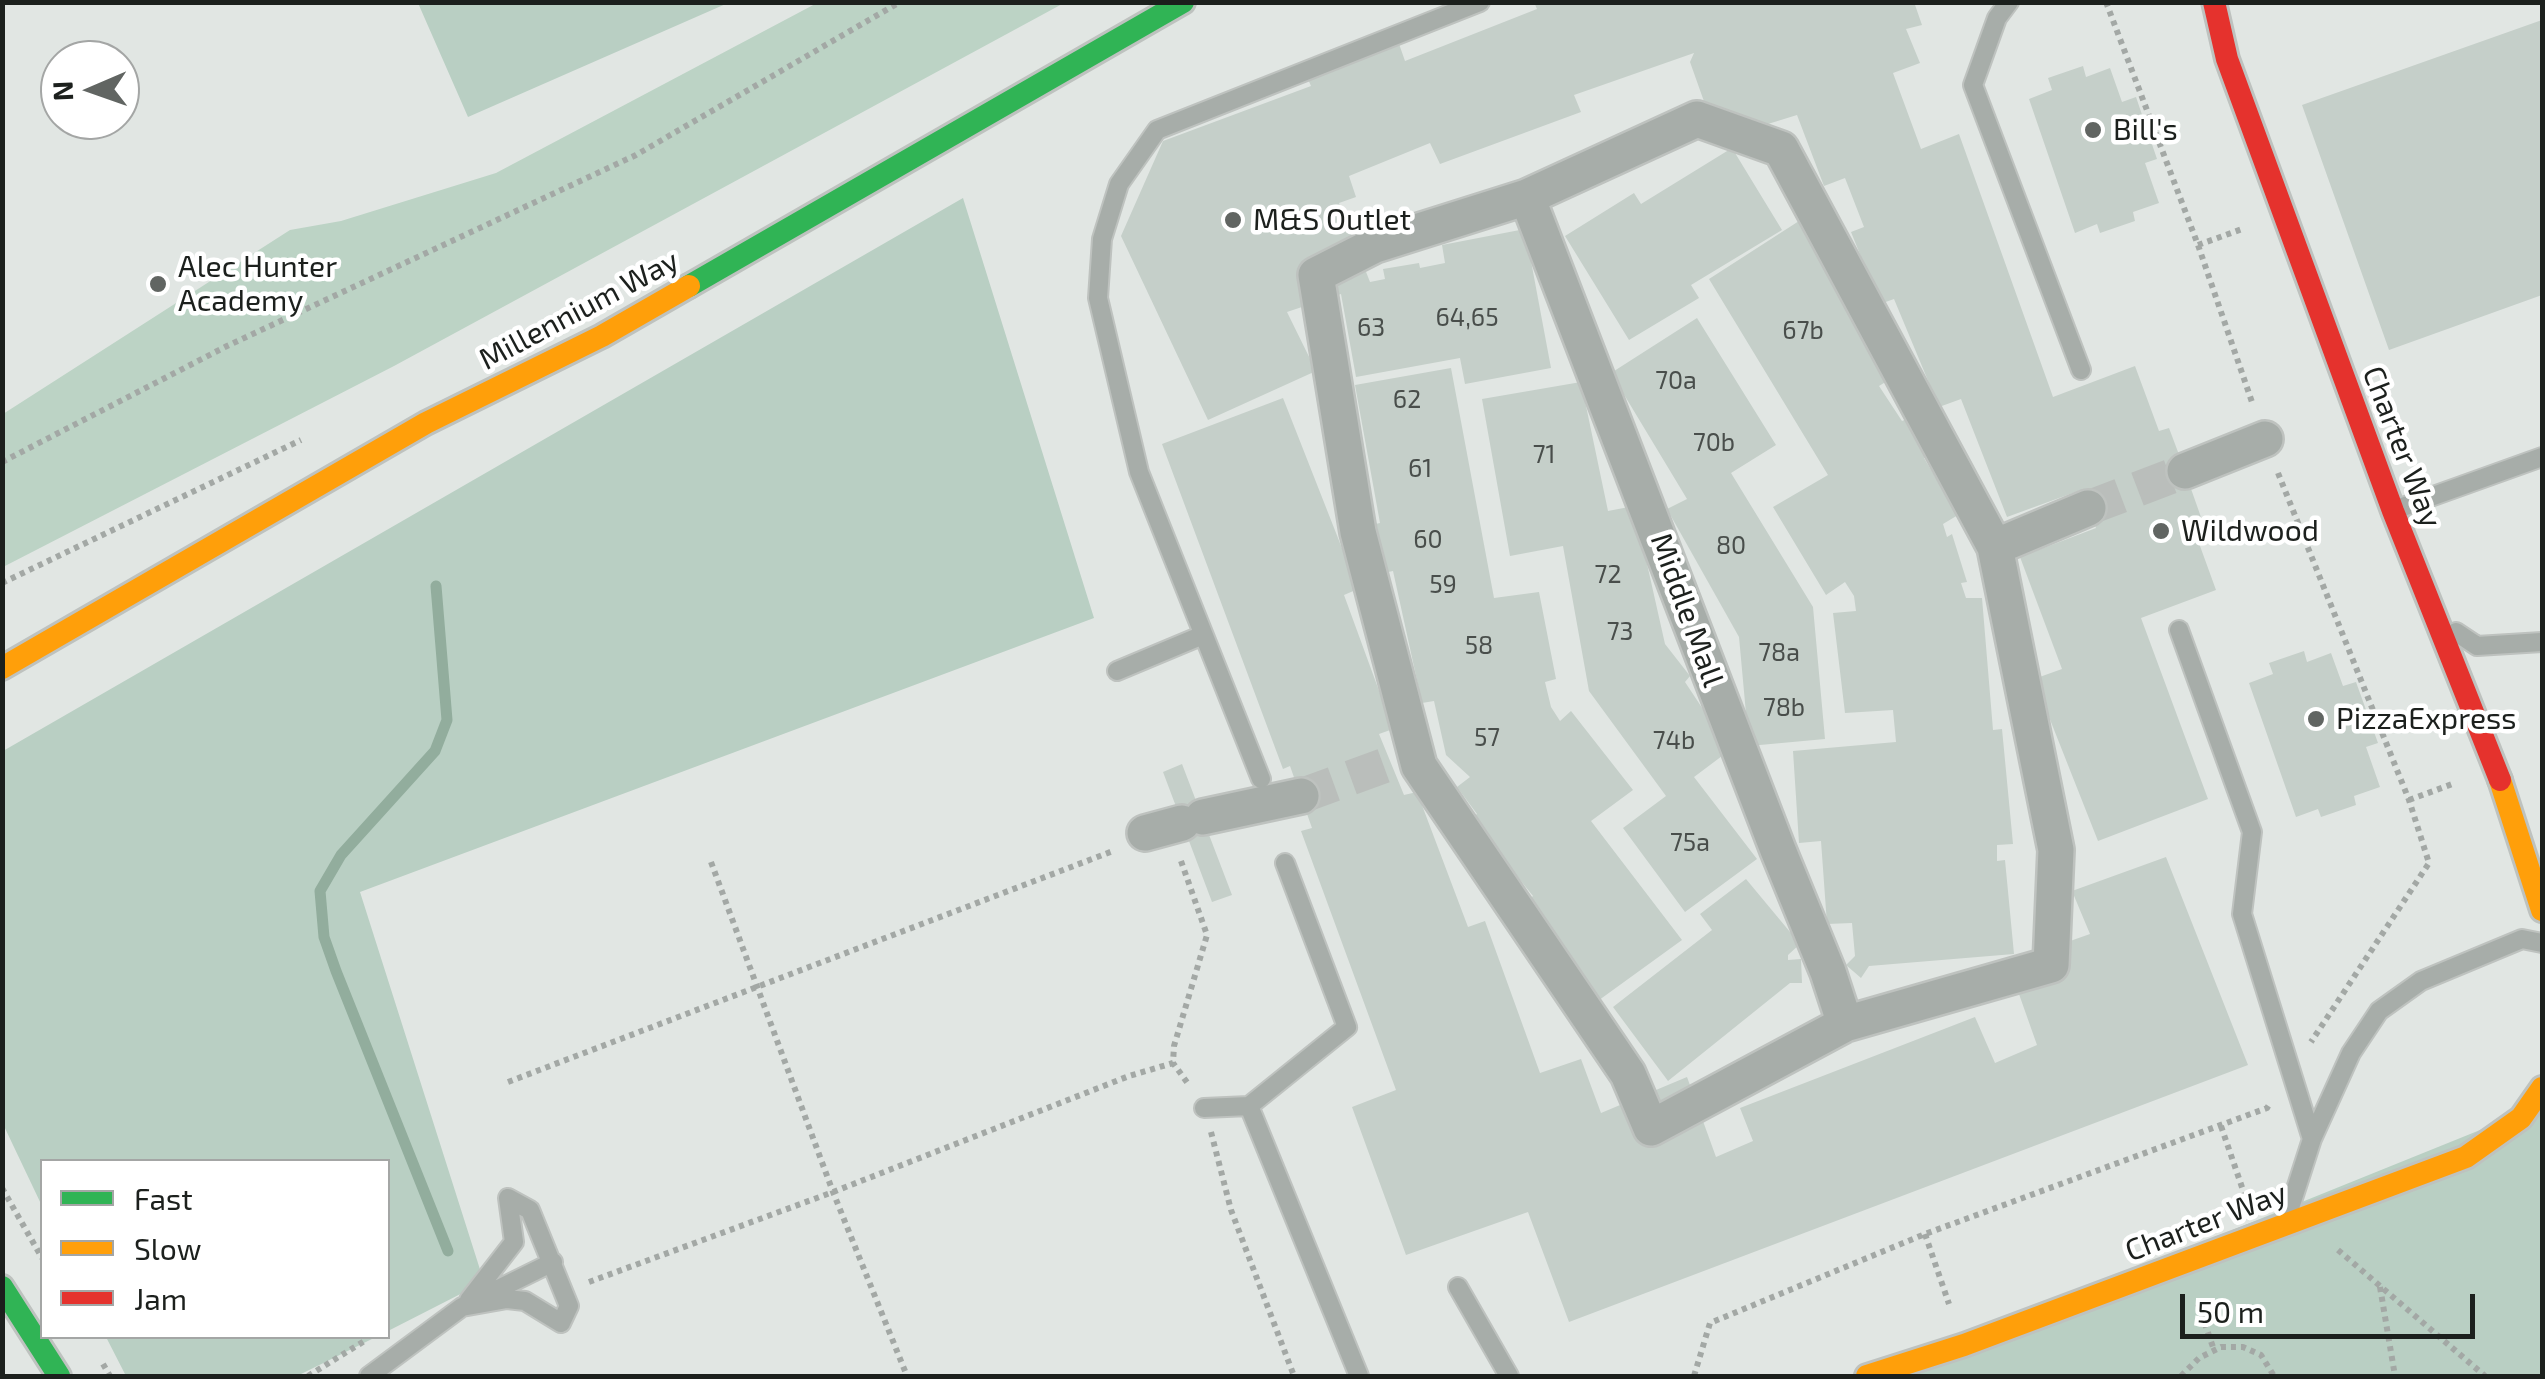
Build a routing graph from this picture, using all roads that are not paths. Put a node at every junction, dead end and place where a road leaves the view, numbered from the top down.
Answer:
1 (1182, 2) edge
2 (1480, 2) edge
3 (2008, 2) edge
4 (2214, 2) edge
5 (1527, 197) junction
6 (2082, 370) dead end
7 (2265, 439) dead end
8 (2542, 456) edge
9 (2185, 471) tunnel mouth
10 (2088, 508) tunnel mouth
11 (2393, 511) junction
12 (1995, 547) junction
13 (2436, 617) junction
14 (2179, 630) dead end
15 (1203, 635) junction
16 (2542, 642) edge
17 (2, 668) edge
18 (1117, 671) dead end
19 (1260, 779) dead end
20 (1300, 796) tunnel mouth
21 (1145, 833) road end
22 (1284, 864) dead end
23 (2542, 910) edge
24 (2542, 943) edge
25 (1844, 1024) junction
26 (2541, 1095) edge
27 (1249, 1106) junction
28 (1204, 1108) dead end
29 (2312, 1139) junction
30 (2284, 1224) junction
31 (552, 1262) junction
32 (1458, 1286) dead end
33 (2, 1287) edge
34 (462, 1308) junction
35 (59, 1376) edge
36 (369, 1376) edge
37 (1359, 1376) edge
38 (1509, 1376) edge
39 (1867, 1376) edge

1 - 17 street, Millennium Way
2 - 15 lane
3 - 6 lane
4 - 11 street, Charter Way
5 - 12 street
5 - 25 street, Middle Mall
5 - 25 street
7 - 9 street
8 - 11 lane
10 - 12 street
11 - 13 street, Charter Way
12 - 25 street
13 - 16 lane
13 - 23 street, Charter Way
14 - 29 lane
15 - 18 lane
15 - 19 lane
20 - 21 street
22 - 27 lane
24 - 29 lane
26 - 30 street, Charter Way
27 - 28 lane
27 - 37 lane
29 - 30 lane
30 - 39 street, Charter Way
31 - 34 lane
31 - 34 lane
31 - 34 lane
32 - 38 lane
33 - 35 street
34 - 36 lane

